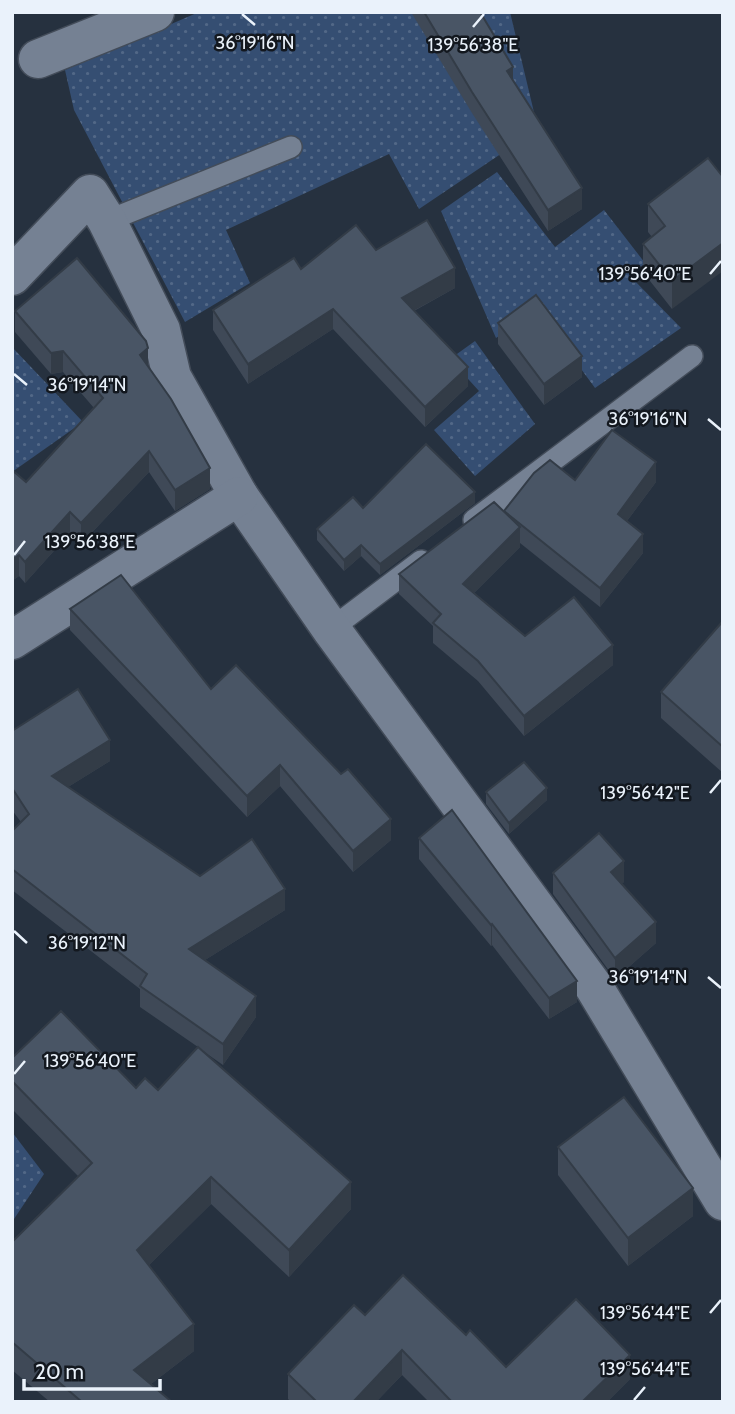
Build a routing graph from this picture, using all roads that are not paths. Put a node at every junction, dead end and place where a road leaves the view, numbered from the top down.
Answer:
1 (155, 12) edge
2 (38, 59) dead end
3 (291, 147) dead end
4 (107, 221) junction
5 (12, 276) edge
6 (692, 356) dead end
7 (239, 496) junction
8 (462, 530) edge
9 (440, 546) edge
10 (331, 629) junction
11 (12, 640) edge
12 (723, 1201) edge

1 - 2 street
3 - 4 lane
4 - 5 street
4 - 7 street
6 - 8 lane
7 - 10 street
7 - 11 street
9 - 10 lane
10 - 12 street

